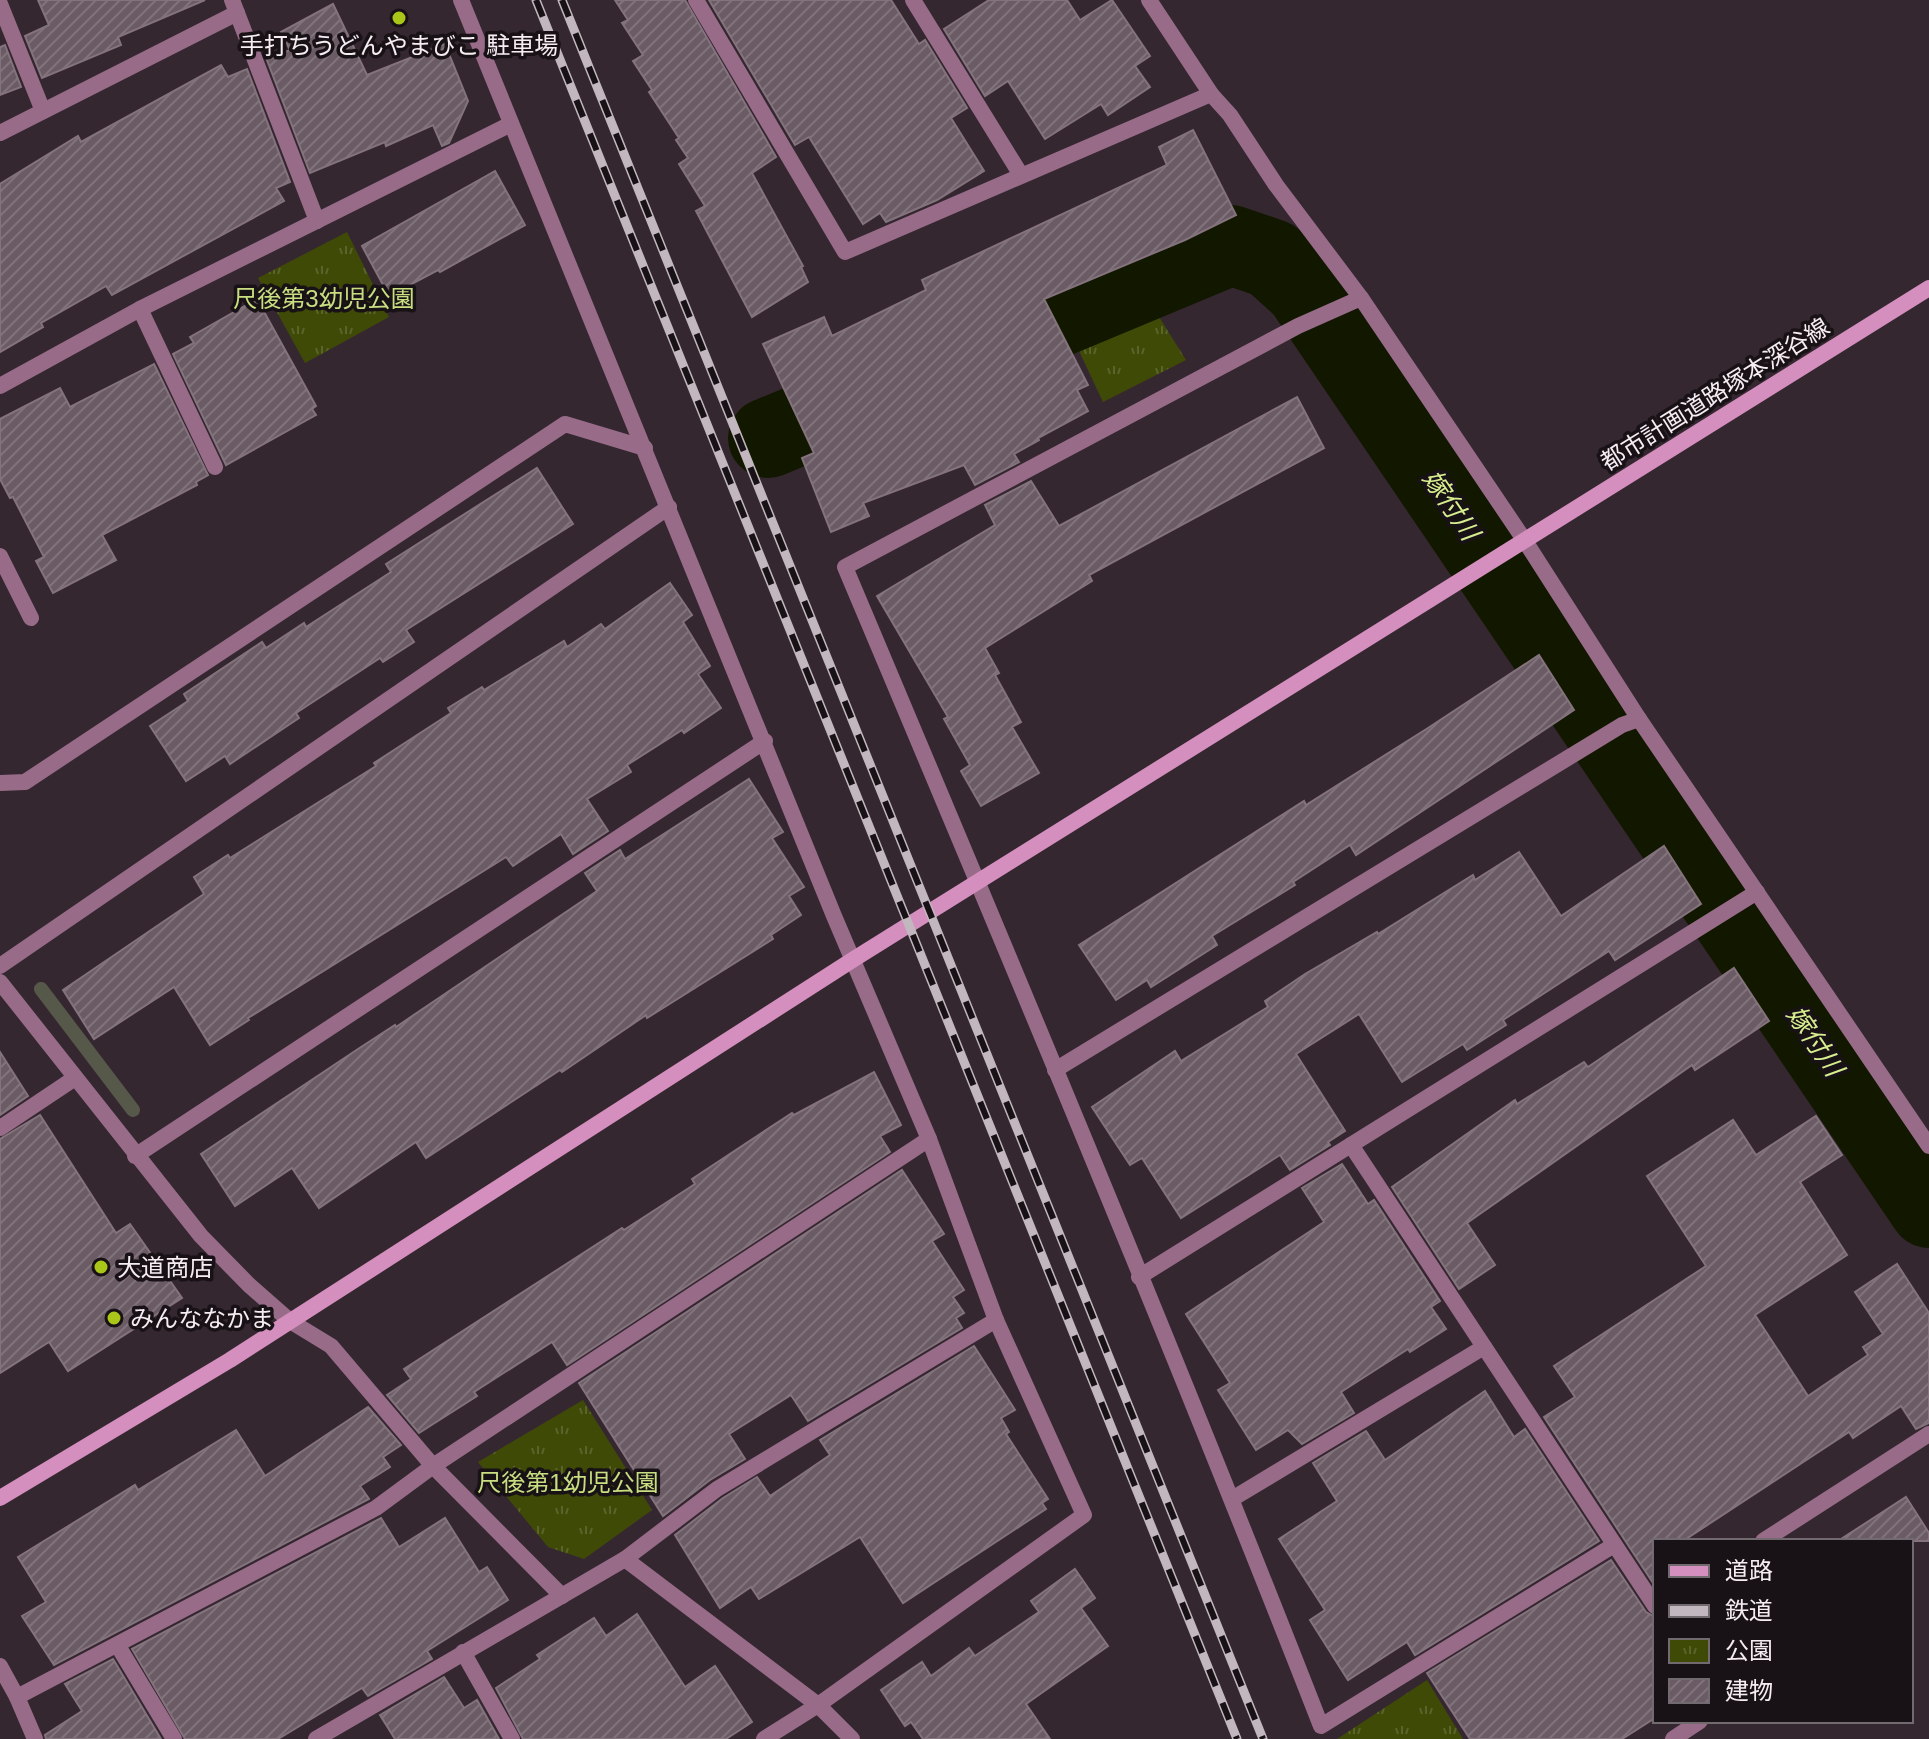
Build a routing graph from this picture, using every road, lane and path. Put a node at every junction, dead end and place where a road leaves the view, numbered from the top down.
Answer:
1 (461, 0) edge
2 (696, 0) edge
3 (913, 0) edge
4 (1149, 0) edge
5 (0, 4) edge
6 (234, 6) edge
7 (1211, 94) junction
8 (43, 111) junction
9 (511, 124) junction
10 (0, 133) edge
11 (1021, 175) junction
12 (317, 221) junction
13 (1929, 288) edge
14 (1361, 298) junction
15 (140, 309) junction
16 (0, 386) edge
17 (645, 448) junction
18 (215, 467) dead end
19 (669, 507) junction
20 (1525, 541) junction
21 (0, 556) edge
22 (31, 618) dead end
23 (1639, 719) junction
24 (765, 741) junction
25 (0, 783) edge
26 (979, 881) junction
27 (1757, 892) junction
28 (854, 959) junction
29 (0, 966) edge
30 (0, 982) edge
31 (1055, 1070) junction
32 (75, 1078) junction
33 (0, 1128) edge
34 (929, 1139) junction
35 (1351, 1145) junction
36 (1929, 1146) edge
37 (135, 1156) junction
38 (1139, 1277) junction
39 (996, 1320) junction
40 (290, 1321) junction
41 (1484, 1347) junction
42 (1929, 1434) edge
43 (433, 1466) junction
44 (0, 1498) edge
45 (1232, 1499) junction
46 (1766, 1539) edge
47 (1614, 1545) junction
48 (625, 1559) junction
49 (562, 1596) junction
50 (1653, 1603) edge
51 (118, 1646) junction
52 (463, 1652) junction
53 (0, 1666) edge
54 (17, 1697) junction
55 (818, 1705) junction
56 (1697, 1723) edge
57 (35, 1739) edge
58 (174, 1739) edge
59 (316, 1739) edge
60 (512, 1739) edge
61 (764, 1739) edge
62 (852, 1739) edge
63 (1673, 1739) edge

1 - 9 street
2 - 11 street
3 - 11 street
4 - 7 street
5 - 8 street
6 - 8 street
6 - 12 street
7 - 11 street
7 - 14 street
8 - 10 street
9 - 12 street
9 - 17 street
12 - 15 street
13 - 20 street, 都市計画道路塚本深谷線
14 - 20 street
14 - 26 street
15 - 16 street
15 - 18 street
17 - 19 street
17 - 25 street
19 - 24 street
19 - 29 street
20 - 23 street
20 - 26 street, 都市計画道路塚本深谷線
21 - 22 street
23 - 27 street
23 - 31 street
24 - 28 street
24 - 37 street
26 - 28 street, 都市計画道路塚本深谷線
26 - 31 street
27 - 35 street
27 - 36 street
28 - 34 street
28 - 40 street, 都市計画道路塚本深谷線
30 - 32 street
31 - 38 street
32 - 33 street
32 - 37 street
34 - 39 street
34 - 43 street
35 - 38 street
35 - 41 street
37 - 40 street
38 - 45 street
39 - 48 street
39 - 55 street
40 - 43 street
40 - 44 street, 都市計画道路塚本深谷線
41 - 45 street
41 - 47 street
42 - 46 street
43 - 49 street
43 - 51 street
45 - 47 street
47 - 50 street
48 - 49 street
48 - 55 street
49 - 52 street
51 - 54 street
51 - 58 street
52 - 59 street
52 - 60 street
53 - 54 street
54 - 57 street
55 - 61 street
55 - 62 street
56 - 63 street

